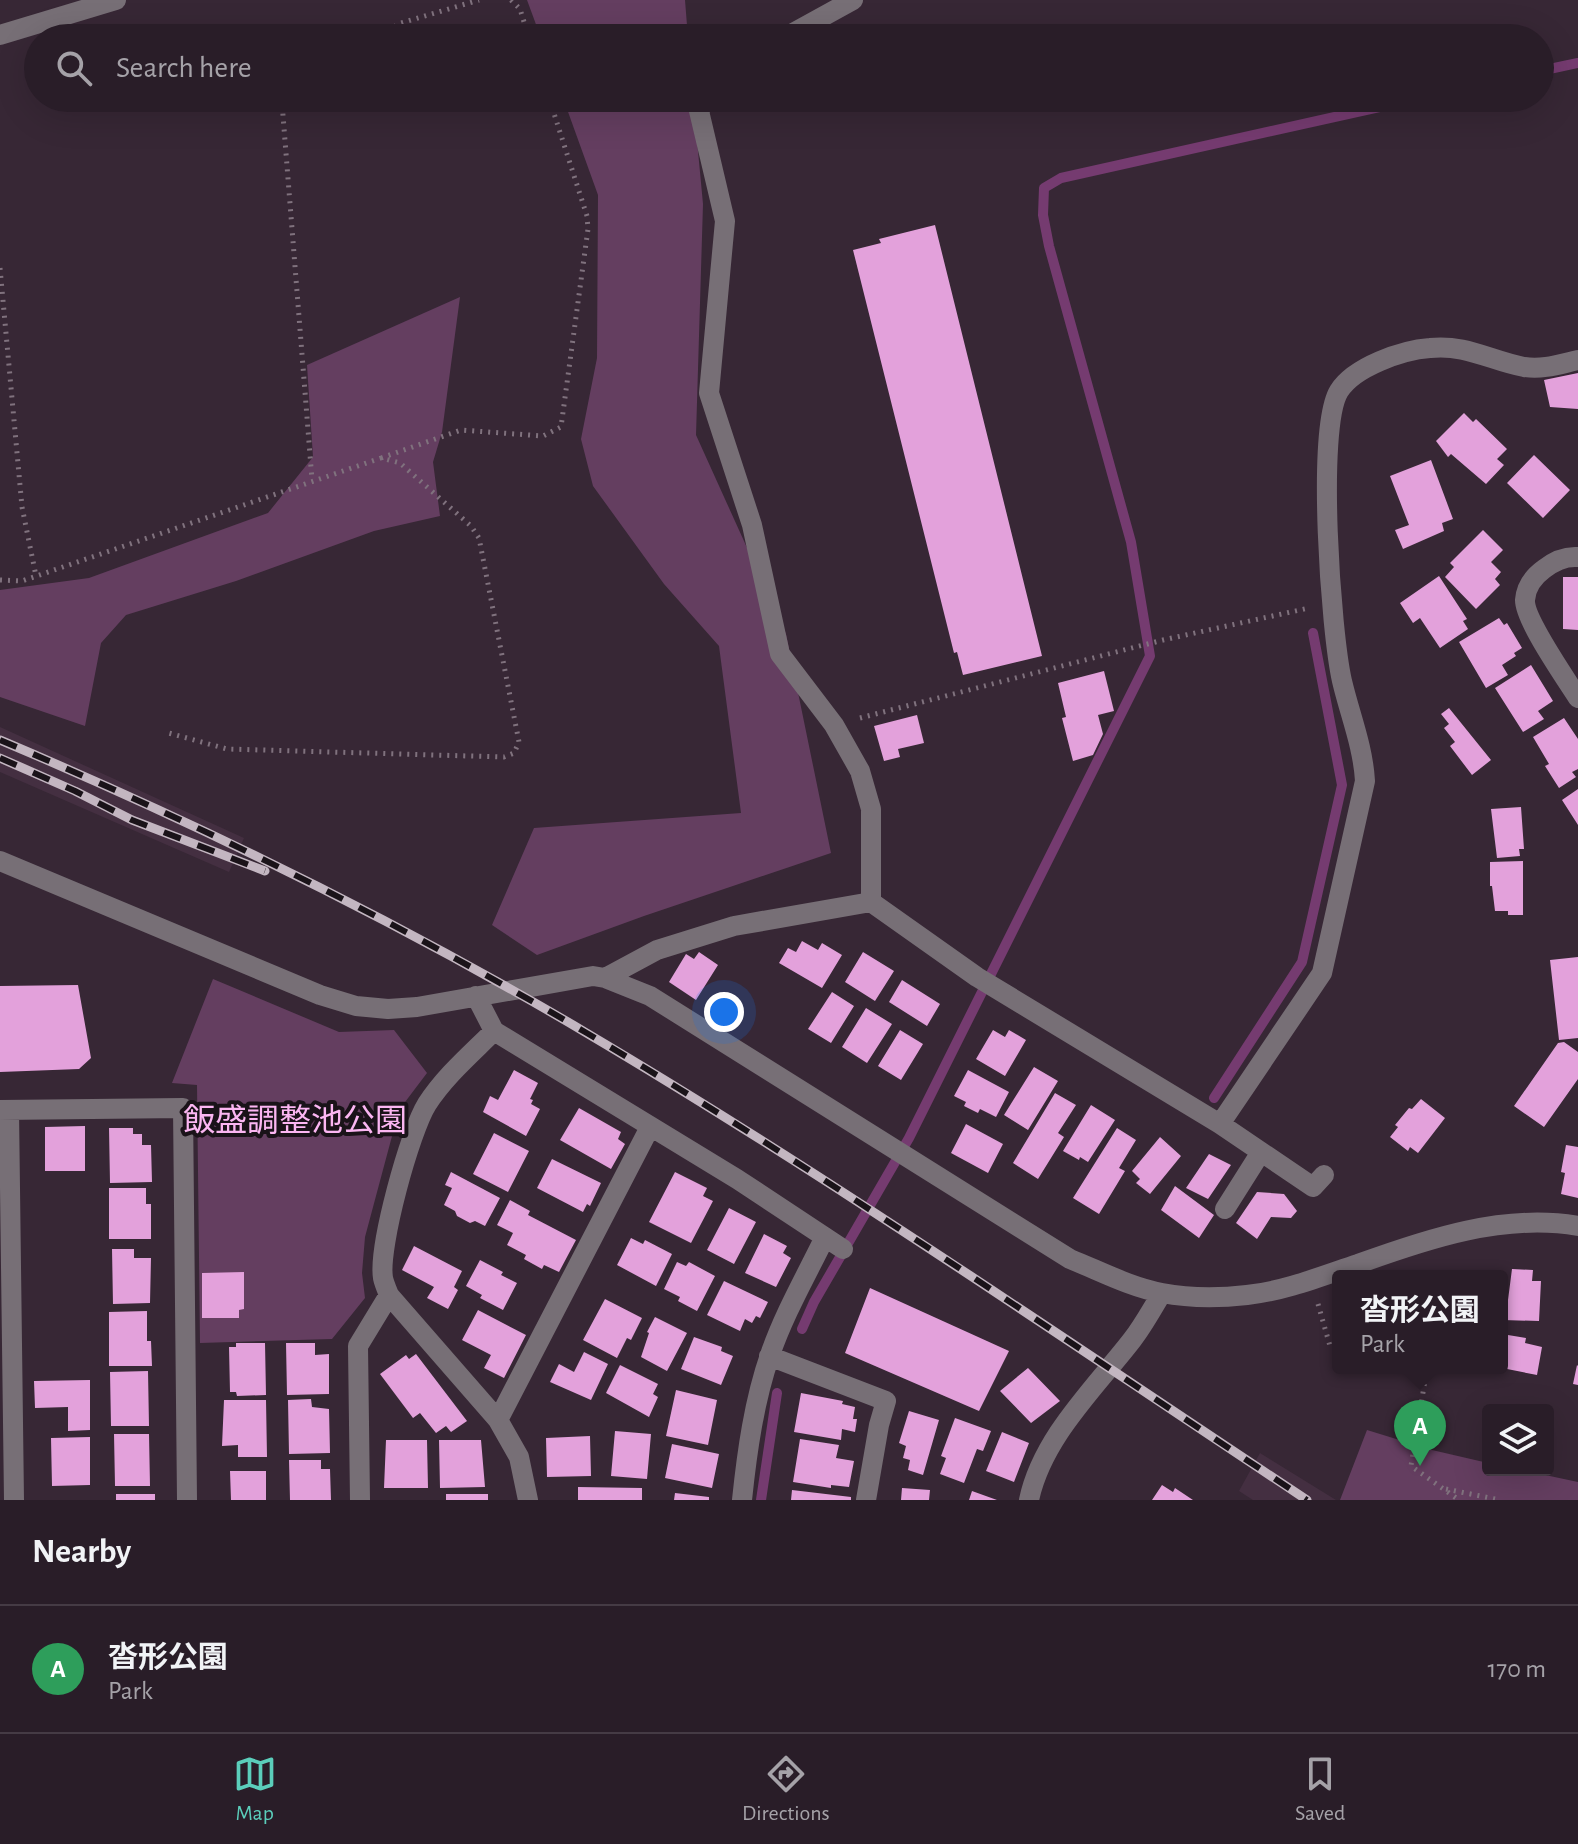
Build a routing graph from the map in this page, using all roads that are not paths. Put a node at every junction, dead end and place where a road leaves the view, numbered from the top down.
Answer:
1 (116, 0) edge
2 (853, 0) edge
3 (36, 24) edge
4 (809, 24) edge
5 (24, 28) edge
6 (0, 35) edge
7 (699, 112) edge
8 (1578, 360) edge
9 (1578, 557) edge
10 (1578, 698) edge
11 (0, 861) edge
12 (871, 902) junction
13 (605, 978) junction
14 (476, 996) junction
15 (494, 1031) junction
16 (4, 1110) edge
17 (1220, 1124) junction
18 (650, 1127) junction
19 (1261, 1152) junction
20 (1324, 1175) dead end
21 (1225, 1209) dead end
22 (1578, 1226) edge
23 (1337, 1270) edge
24 (1332, 1272) edge
25 (1162, 1293) junction
26 (389, 1295) junction
27 (769, 1356) junction
28 (498, 1420) junction
29 (14, 1500) edge
30 (187, 1500) edge
31 (360, 1500) edge
32 (528, 1500) edge
33 (742, 1500) edge
34 (866, 1500) edge
35 (1029, 1500) edge

1 - 3 street
2 - 4 street
5 - 6 street
7 - 12 street
8 - 17 street
9 - 10 street
11 - 14 street
12 - 13 street
12 - 17 street
13 - 14 street
13 - 25 street
14 - 15 street
15 - 18 street
15 - 26 street
16 - 29 street
16 - 30 street
17 - 19 street
18 - 27 street
18 - 28 street
19 - 20 street
19 - 21 street
22 - 23 street
24 - 25 street
25 - 35 street
26 - 28 street
26 - 31 street
27 - 33 street
27 - 34 street
28 - 32 street

